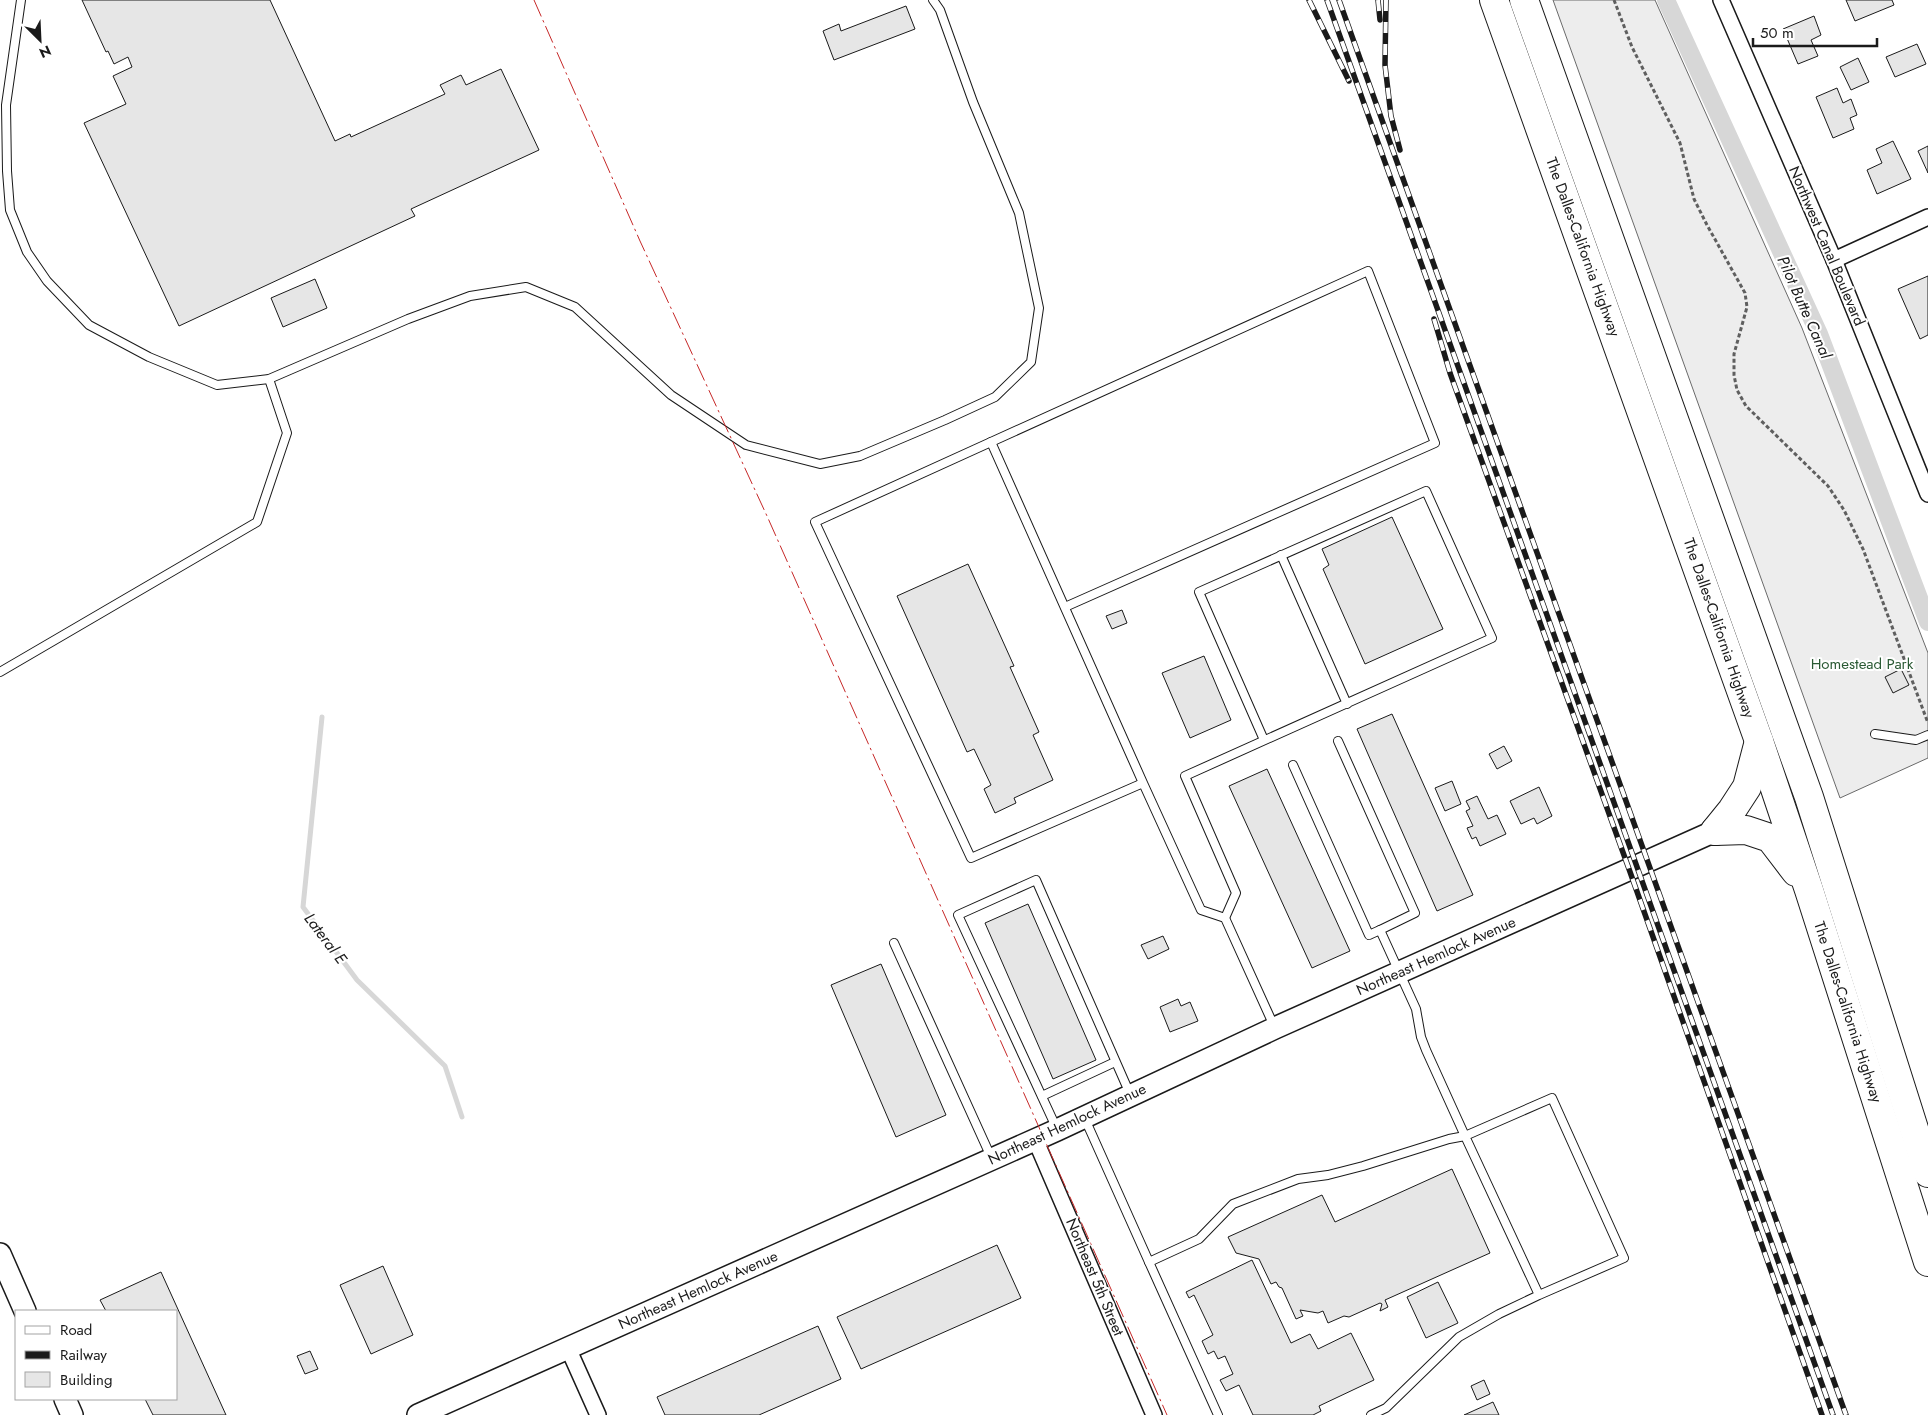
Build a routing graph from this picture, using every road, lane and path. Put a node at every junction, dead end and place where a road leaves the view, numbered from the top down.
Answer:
1 (21, 0) edge
2 (933, 0) edge
3 (1494, 0) edge
4 (1524, 0) edge
5 (1614, 0) edge
6 (1727, 2) edge
7 (1927, 221) edge
8 (1834, 260) junction
9 (269, 379) junction
10 (991, 442) junction
11 (1928, 494) edge
12 (1281, 555) junction
13 (1065, 607) junction
14 (0, 672) edge
15 (1347, 704) junction
16 (1928, 723) edge
17 (1875, 734) dead end
18 (1928, 735) edge
19 (1264, 740) junction
20 (1759, 740) junction
21 (1338, 741) dead end
22 (1293, 765) dead end
23 (1143, 783) junction
24 (1715, 831) junction
25 (1809, 890) junction
26 (1226, 918) junction
27 (1380, 930) junction
28 (894, 942) dead end
29 (1400, 973) junction
30 (1275, 1028) junction
31 (1116, 1062) junction
32 (1042, 1096) junction
33 (1130, 1096) junction
34 (1084, 1117) junction
35 (1057, 1130) junction
36 (1465, 1136) junction
37 (1036, 1139) junction
38 (991, 1159) junction
39 (1928, 1173) edge
40 (0, 1254) edge
41 (1149, 1262) junction
42 (1928, 1262) edge
43 (1538, 1295) junction
44 (25, 1310) edge
45 (568, 1348) junction
46 (64, 1400) edge
47 (72, 1415) edge
48 (418, 1415) edge
49 (598, 1415) edge
50 (1154, 1415) edge
51 (1218, 1415) edge
52 (1371, 1415) edge

1 - 9 lane
2 - 9 lane
3 - 20 highway, The Dalles-California Highway
4 - 39 highway, The Dalles-California Highway
5 - 16 path
6 - 8 street, Northwest Canal Boulevard
7 - 8 street
8 - 11 street, Northwest Canal Boulevard
9 - 14 lane
10 - 13 lane
10 - 13 lane
10 - 23 lane
12 - 15 lane
12 - 15 lane
12 - 19 lane
13 - 23 lane
15 - 19 lane
17 - 18 lane
19 - 26 lane
20 - 24 highway
20 - 25 highway, The Dalles-California Highway
21 - 27 lane
22 - 27 lane
23 - 26 lane
24 - 25 highway
24 - 29 street, Northeast Hemlock Avenue
25 - 42 highway, The Dalles-California Highway
26 - 30 lane
27 - 29 lane
28 - 38 lane
29 - 30 street, Northeast Hemlock Avenue
29 - 36 lane
30 - 33 street, Northeast Hemlock Avenue
31 - 32 lane
31 - 32 lane
31 - 33 lane
32 - 35 lane
33 - 34 street, Northeast Hemlock Avenue
34 - 35 street, Northeast Hemlock Avenue
34 - 41 lane
35 - 37 street, Northeast Hemlock Avenue
36 - 41 lane
36 - 43 lane
36 - 43 lane
37 - 38 street, Northeast Hemlock Avenue
37 - 50 street, Northeast 5th Street
38 - 45 street, Northeast Hemlock Avenue
40 - 44 street
41 - 51 lane
43 - 52 lane
45 - 48 street, Northeast Hemlock Avenue
45 - 49 street
46 - 47 street

